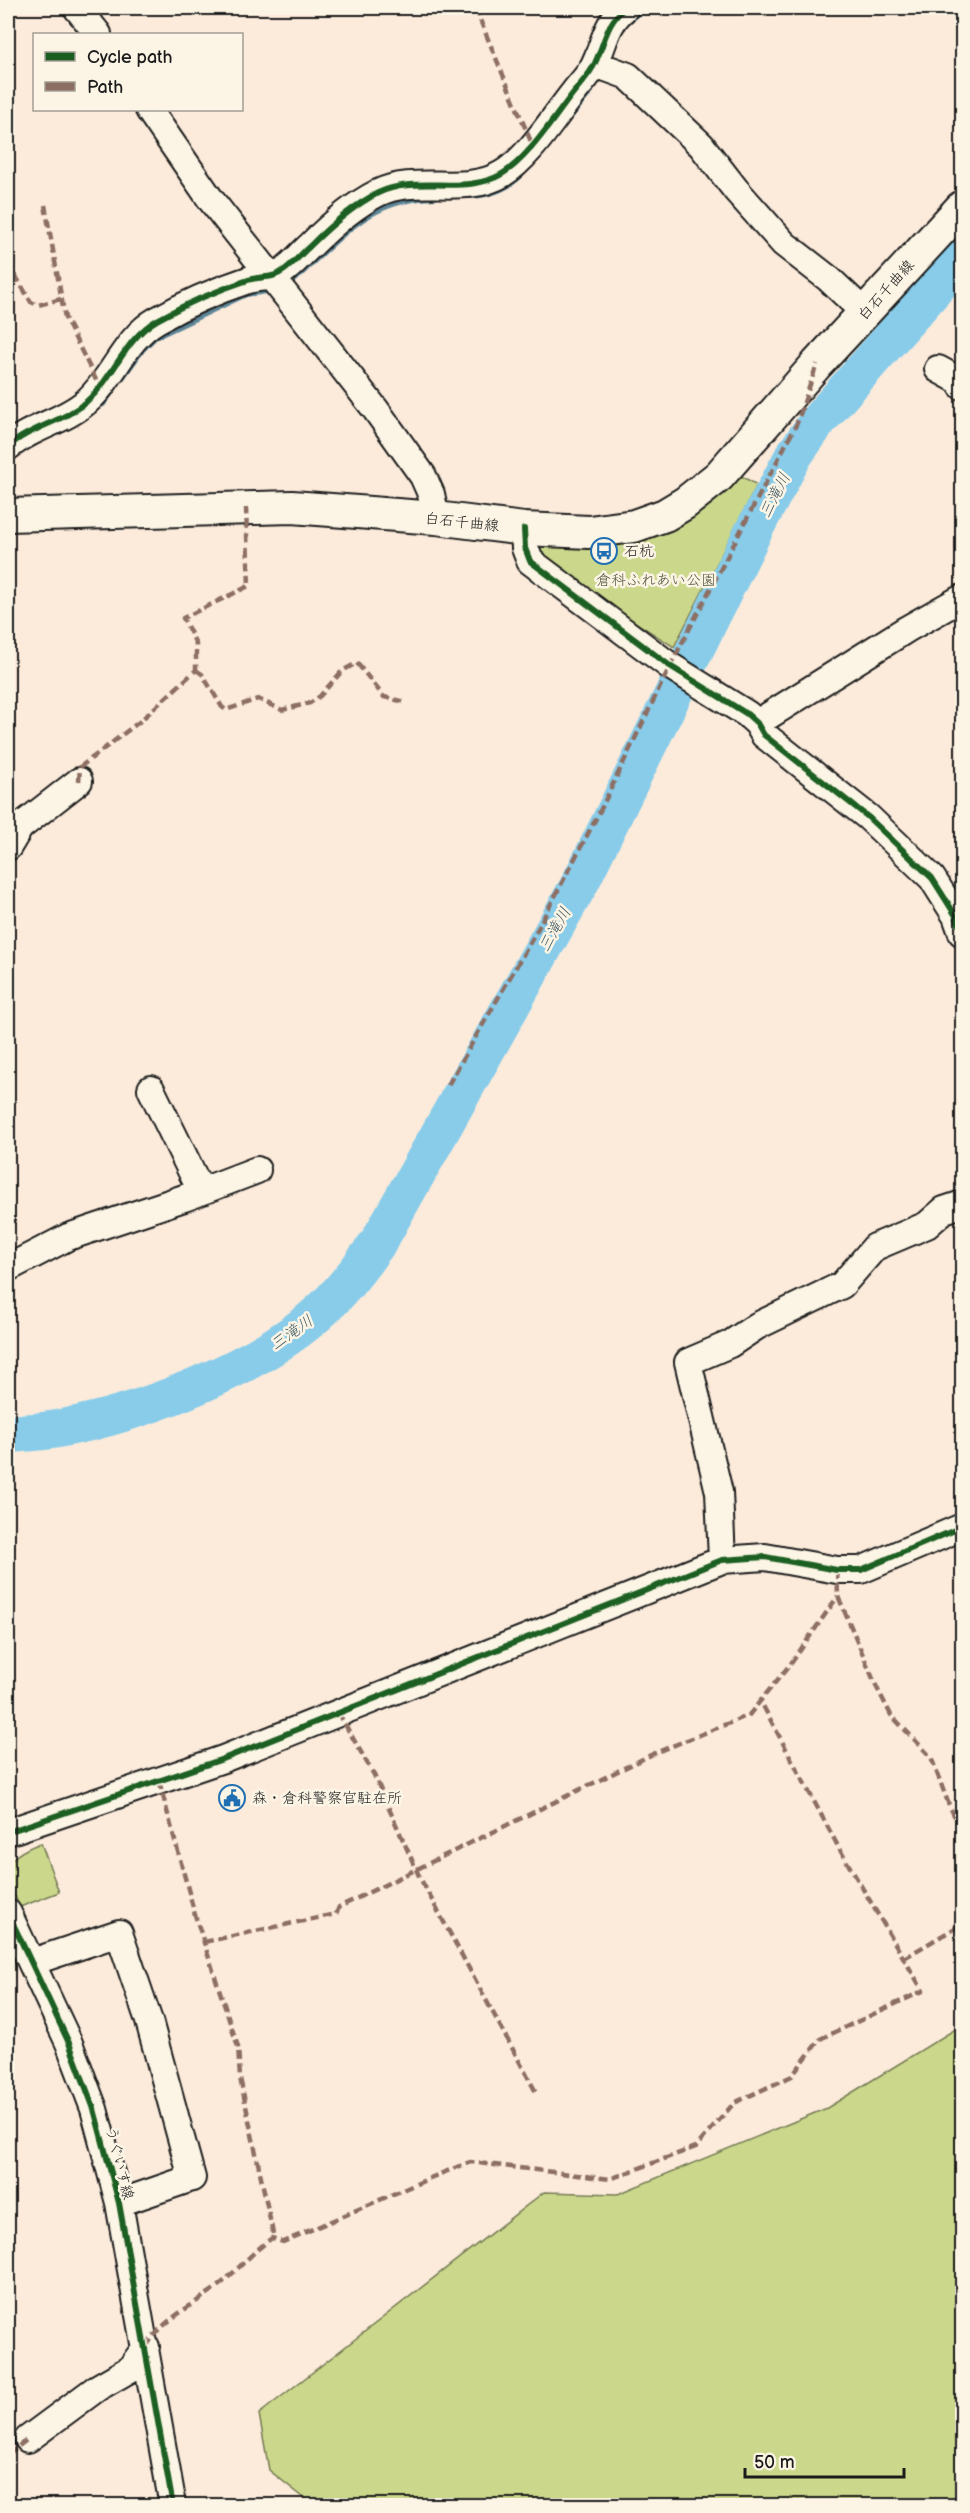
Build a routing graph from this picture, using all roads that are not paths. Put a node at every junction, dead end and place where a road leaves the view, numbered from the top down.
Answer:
1 (77, 8) edge
2 (625, 8) edge
3 (97, 33) edge
4 (595, 64) junction
5 (150, 111) edge
6 (963, 207) edge
7 (277, 284) junction
8 (865, 313) junction
9 (938, 369) dead end
10 (963, 386) edge
11 (8, 447) edge
12 (8, 515) edge
13 (436, 518) junction
14 (524, 529) junction
15 (963, 598) edge
16 (757, 723) junction
17 (79, 781) dead end
18 (8, 847) edge
19 (963, 933) edge
20 (151, 1089) dead end
21 (257, 1170) dead end
22 (201, 1191) junction
23 (963, 1204) edge
24 (8, 1268) edge
25 (963, 1527) edge
26 (722, 1560) junction
27 (8, 1832) edge
28 (8, 1912) edge
29 (32, 1962) junction
30 (118, 2203) junction
31 (146, 2347) junction
32 (28, 2439) dead end
33 (173, 2505) edge

1 - 3 street
2 - 4 street
4 - 7 street
4 - 8 street
5 - 7 street
6 - 8 main road, 白石千曲線
7 - 11 street
7 - 13 street
8 - 14 main road, 白石千曲線
9 - 10 street
12 - 13 main road, 白石千曲線
13 - 14 main road, 白石千曲線
14 - 16 street
15 - 16 street
16 - 19 street
17 - 18 street
20 - 22 street
21 - 22 street
22 - 24 street
23 - 26 street
25 - 26 street
26 - 27 street
28 - 29 street, うぐいす線
29 - 30 street, うぐいす線
29 - 30 street
30 - 31 street, うぐいす線
31 - 32 street
31 - 33 street, うぐいす線

